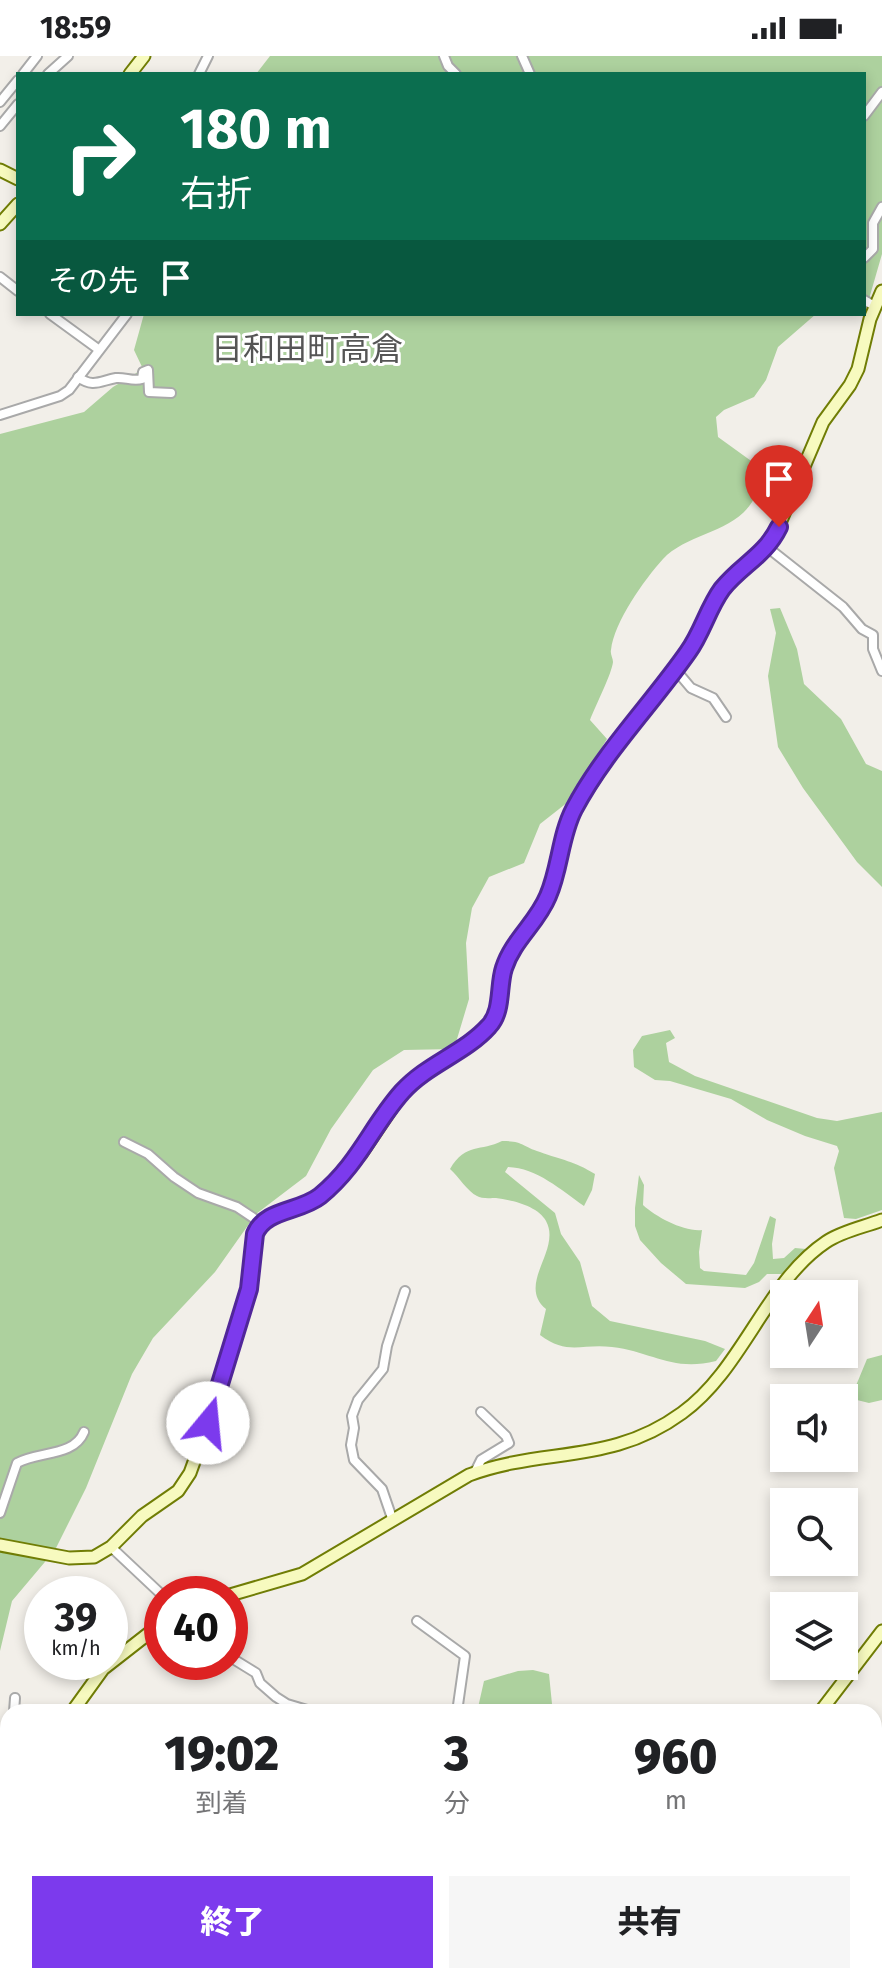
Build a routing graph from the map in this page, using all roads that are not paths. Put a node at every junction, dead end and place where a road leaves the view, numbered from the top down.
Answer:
1 (37, 56) edge
2 (68, 56) edge
3 (144, 56) edge
4 (25, 72) edge
5 (50, 72) edge
6 (132, 72) edge
7 (16, 82) edge
8 (882, 92) edge
9 (0, 102) edge
10 (16, 106) edge
11 (866, 113) edge
12 (0, 126) edge
13 (16, 206) edge
14 (882, 207) edge
15 (0, 224) edge
16 (866, 256) edge
17 (0, 277) edge
18 (16, 289) edge
19 (882, 291) edge
20 (866, 301) edge
21 (876, 307) junction
22 (53, 316) edge
23 (125, 316) edge
24 (98, 349) junction
25 (78, 377) junction
26 (171, 393) dead end
27 (0, 415) edge
28 (767, 547) junction
29 (675, 669) junction
30 (882, 671) edge
31 (726, 717) dead end
32 (124, 1142) dead end
33 (882, 1220) edge
34 (261, 1223) junction
35 (405, 1291) dead end
36 (481, 1412) dead end
37 (84, 1432) dead end
38 (474, 1474) junction
39 (0, 1513) edge
40 (393, 1521) junction
41 (0, 1545) edge
42 (111, 1547) junction
43 (144, 1578) edge
44 (248, 1590) edge
45 (417, 1621) dead end
46 (882, 1631) edge
47 (144, 1640) edge
48 (248, 1668) edge
49 (15, 1698) dead end
50 (15, 1704) edge
51 (78, 1704) edge
52 (287, 1704) edge
53 (458, 1704) edge
54 (826, 1704) edge

1 - 4 street
2 - 5 street
3 - 6 street
7 - 9 street
8 - 11 street
10 - 12 street
13 - 15 street
14 - 16 street
17 - 18 street
19 - 21 street
20 - 21 street
21 - 28 street
22 - 24 street
23 - 24 street
24 - 25 street
25 - 26 street
25 - 27 street
28 - 29 street
28 - 30 street
29 - 31 street
29 - 34 street
32 - 34 street
33 - 38 street
34 - 42 street
35 - 40 street
36 - 38 street
37 - 39 street
38 - 40 street
40 - 44 street
41 - 42 street
42 - 43 street
45 - 53 street
46 - 54 street
47 - 51 street
48 - 52 street
49 - 50 street

